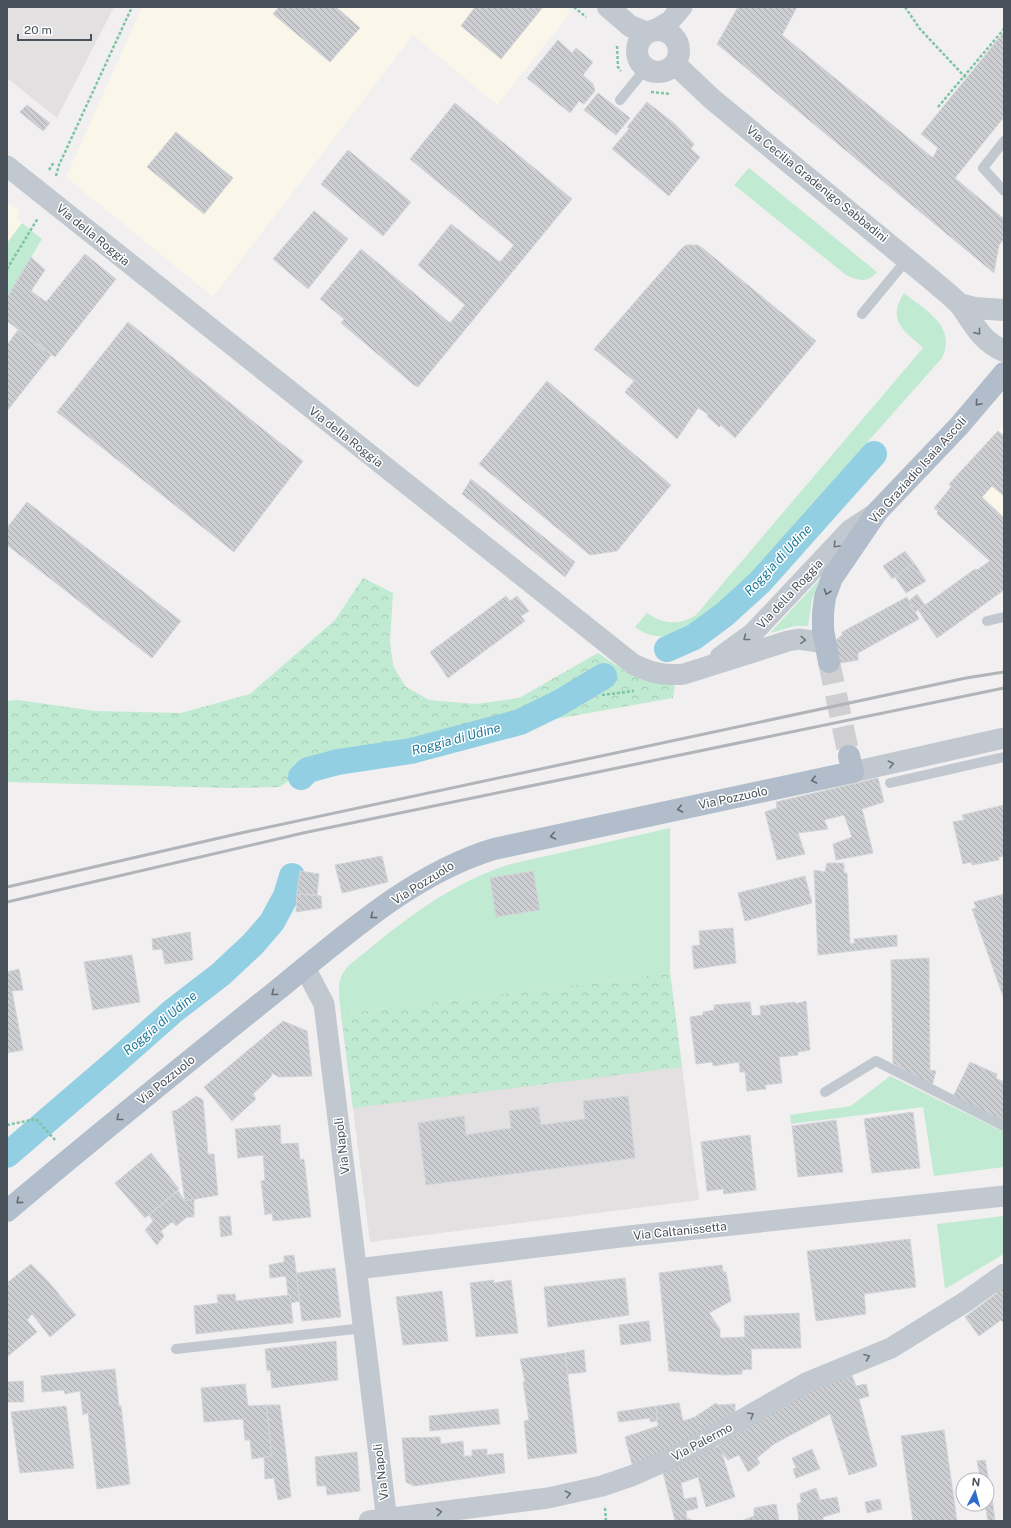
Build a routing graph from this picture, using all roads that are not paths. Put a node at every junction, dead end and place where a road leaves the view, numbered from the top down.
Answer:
1 (682, 7) edge
2 (617, 11) edge
3 (651, 32) junction
4 (675, 64) junction
5 (646, 68) junction
6 (620, 100) dead end
7 (1004, 141) edge
8 (7, 166) edge
9 (1004, 191) edge
10 (908, 258) junction
11 (959, 304) junction
12 (1004, 310) edge
13 (862, 314) dead end
14 (1004, 352) edge
15 (1004, 373) edge
16 (877, 512) junction
17 (1004, 617) edge
18 (987, 621) dead end
19 (827, 653) joint
20 (699, 669) junction
21 (1004, 738) edge
22 (1004, 757) edge
23 (851, 764) joint
24 (890, 783) dead end
25 (305, 968) junction
26 (825, 1092) dead end
27 (1004, 1126) edge
28 (1004, 1196) edge
29 (7, 1211) edge
30 (357, 1269) junction
31 (1004, 1274) edge
32 (364, 1328) junction
33 (176, 1349) dead end
34 (381, 1520) edge

1 - 3 street
2 - 3 street
3 - 4 street
3 - 5 street
4 - 5 street
4 - 10 street, Via Cecilia Gradenigo Sabbadini
5 - 6 lane
7 - 9 lane
8 - 20 street, Via della Roggia
10 - 11 street, Via Cecilia Gradenigo Sabbadini
10 - 13 lane
11 - 12 street, Via Cecilia Gradenigo Sabbadini
11 -> 14 street, Via Cecilia Gradenigo Sabbadini
15 -> 16 main road, Via Graziadio Isaia Ascoli
16 -> 19 main road, Via Graziadio Isaia Ascoli
16 -> 20 street, Via della Roggia
17 - 18 lane
20 -> 19 street, Via della Roggia
23 -> 21 street, Via Pozzuolo
22 - 24 lane
23 -> 25 main road, Via Pozzuolo
25 -> 29 main road, Via Pozzuolo
25 - 30 street, Via Napoli
26 - 27 lane
28 - 30 street, Via Caltanissetta
30 - 32 street, Via Napoli
34 -> 31 street, Via Palermo
32 - 33 lane
32 - 34 street, Via Napoli

